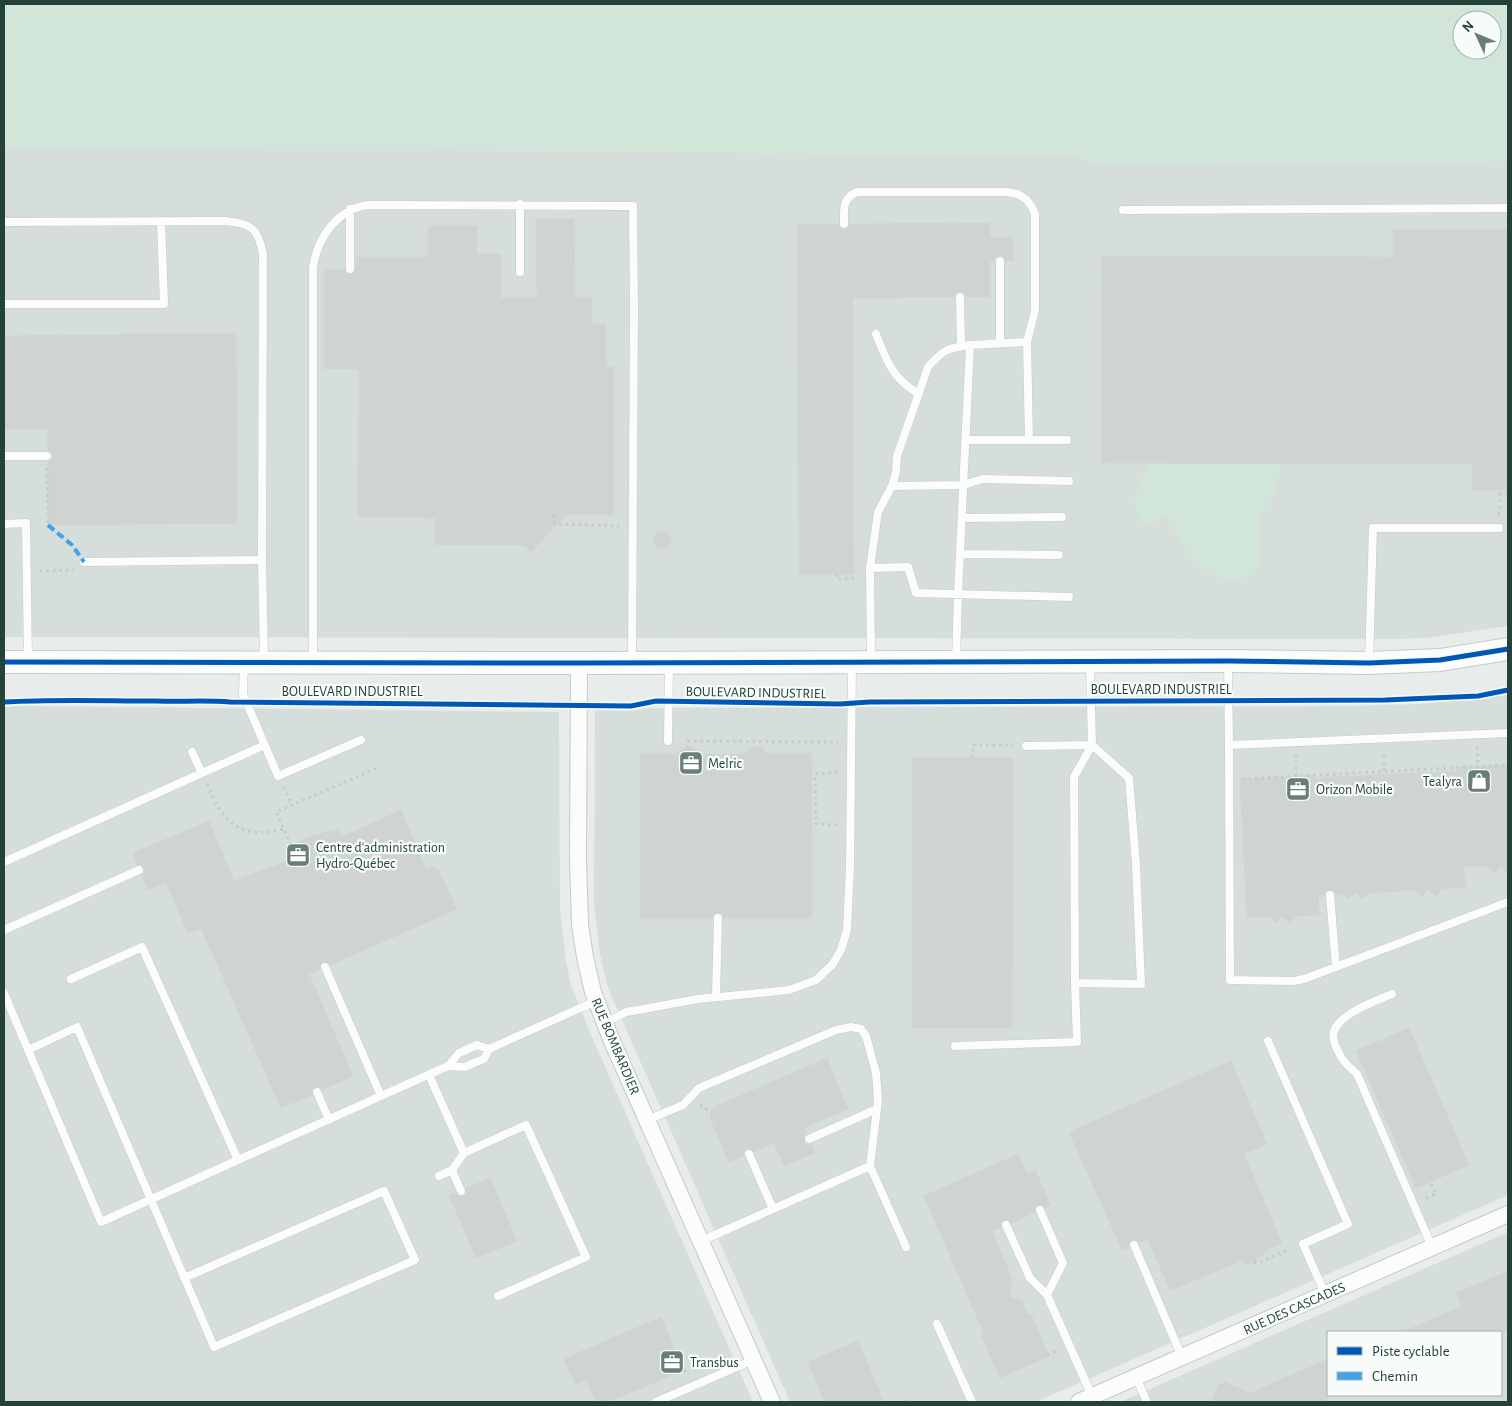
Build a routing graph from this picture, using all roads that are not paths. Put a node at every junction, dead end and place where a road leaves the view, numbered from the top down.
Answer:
1 (520, 204) junction
2 (1508, 208) edge
3 (350, 209) junction
4 (1123, 210) dead end
5 (161, 221) junction
6 (4, 222) edge
7 (844, 224) dead end
8 (1000, 261) dead end
9 (350, 269) dead end
10 (520, 272) dead end
11 (960, 297) dead end
12 (4, 304) edge
13 (876, 334) dead end
14 (1027, 342) junction
15 (1000, 344) junction
16 (970, 345) junction
17 (961, 346) junction
18 (919, 394) junction
19 (966, 440) junction
20 (1029, 440) junction
21 (1068, 440) dead end
22 (4, 456) edge
23 (47, 456) road end
24 (1069, 481) dead end
25 (964, 485) junction
26 (892, 486) junction
27 (1062, 517) dead end
28 (962, 518) junction
29 (4, 524) edge
30 (1499, 528) dead end
31 (961, 554) junction
32 (1059, 555) dead end
33 (262, 560) junction
34 (84, 562) dead end
35 (870, 568) junction
36 (958, 594) junction
37 (1070, 597) dead end
38 (1508, 649) edge
39 (1228, 661) junction
40 (4, 662) edge
41 (28, 662) junction
42 (254, 662) junction
43 (313, 662) junction
44 (632, 662) junction
45 (669, 662) junction
46 (1090, 662) junction
47 (579, 663) junction
48 (861, 663) junction
49 (956, 663) junction
50 (1369, 663) junction
51 (1508, 733) edge
52 (361, 740) dead end
53 (668, 741) dead end
54 (1092, 745) junction
55 (1229, 745) junction
56 (265, 746) junction
57 (1026, 746) dead end
58 (192, 752) dead end
59 (202, 773) junction
60 (4, 862) edge
61 (140, 870) dead end
62 (1330, 895) dead end
63 (1508, 902) edge
64 (718, 918) dead end
65 (4, 930) edge
66 (325, 967) dead end
67 (1336, 967) junction
68 (71, 979) dead end
69 (1075, 983) junction
70 (4, 993) edge
71 (1392, 994) dead end
72 (716, 997) junction
73 (596, 1001) junction
74 (605, 1023) junction
75 (1268, 1042) dead end
76 (955, 1046) dead end
77 (489, 1048) junction
78 (28, 1050) junction
79 (448, 1066) junction
80 (429, 1075) junction
81 (317, 1092) dead end
82 (381, 1096) junction
83 (877, 1109) junction
84 (329, 1120) junction
85 (647, 1120) junction
86 (808, 1139) dead end
87 (464, 1153) junction
88 (749, 1154) dead end
89 (238, 1160) junction
90 (870, 1166) junction
91 (452, 1170) junction
92 (439, 1176) dead end
93 (461, 1190) dead end
94 (151, 1200) junction
95 (773, 1209) junction
96 (1040, 1210) dead end
97 (1508, 1214) edge
98 (1006, 1225) dead end
99 (701, 1241) junction
100 (1134, 1245) dead end
101 (906, 1247) dead end
102 (1432, 1248) junction
103 (184, 1278) junction
104 (1325, 1294) junction
105 (1047, 1295) junction
106 (498, 1296) dead end
107 (937, 1324) dead end
108 (1182, 1357) junction
109 (753, 1360) junction
110 (1136, 1377) junction
111 (1085, 1399) edge
112 (656, 1402) edge
113 (772, 1402) edge
114 (972, 1402) edge
115 (1147, 1402) edge

1 - 3 lane
1 - 10 lane
1 - 44 lane
2 - 4 lane
3 - 9 lane
3 - 43 lane
5 - 6 lane
5 - 12 lane
5 - 33 lane
7 - 14 lane
8 - 15 lane
11 - 17 lane
13 - 18 lane
14 - 15 lane
14 - 20 lane
15 - 16 lane
16 - 17 lane
16 - 19 lane
17 - 18 lane
18 - 26 lane
19 - 20 lane
19 - 25 lane
20 - 21 lane
22 - 23 lane
24 - 25 lane
25 - 26 lane
25 - 28 lane
26 - 35 lane
27 - 28 lane
28 - 31 lane
29 - 41 lane
30 - 50 lane
31 - 32 lane
31 - 36 lane
33 - 34 lane
33 - 42 lane
35 - 36 lane
35 - 48 lane
36 - 37 lane
36 - 49 lane
38 - 50 street, BOULEVARD INDUSTRIEL
39 - 46 street, BOULEVARD INDUSTRIEL
39 - 50 street, BOULEVARD INDUSTRIEL
39 - 55 lane
40 - 41 street, BOULEVARD INDUSTRIEL
41 - 42 street, BOULEVARD INDUSTRIEL
42 - 43 street, BOULEVARD INDUSTRIEL
42 - 56 lane
43 - 47 street, BOULEVARD INDUSTRIEL
44 - 45 street, BOULEVARD INDUSTRIEL
44 - 47 street, BOULEVARD INDUSTRIEL
45 - 48 street, BOULEVARD INDUSTRIEL
45 - 53 lane
46 - 49 street, BOULEVARD INDUSTRIEL
46 - 54 lane
47 - 73 street, RUE BOMBARDIER
48 - 49 street, BOULEVARD INDUSTRIEL
48 - 72 lane
51 - 55 lane
52 - 56 lane
54 - 57 lane
54 - 69 lane
54 - 69 lane
55 - 67 lane
56 - 59 lane
58 - 59 lane
59 - 60 lane
61 - 65 lane
62 - 67 lane
63 - 67 lane
64 - 72 lane
66 - 82 lane
68 - 89 lane
69 - 76 lane
70 - 78 lane
71 - 102 lane
72 - 74 lane
73 - 74 street, RUE BOMBARDIER
73 - 77 lane
74 - 85 street, RUE BOMBARDIER
75 - 104 lane
77 - 79 lane
77 - 79 lane
78 - 94 lane
78 - 94 lane
79 - 80 lane
80 - 82 lane
80 - 87 lane
81 - 84 lane
82 - 84 lane
83 - 85 lane
83 - 86 lane
83 - 90 lane
84 - 89 lane
85 - 99 street, RUE BOMBARDIER
87 - 91 lane
87 - 106 lane
88 - 95 lane
89 - 94 lane
90 - 95 lane
90 - 101 lane
91 - 92 lane
91 - 93 lane
94 - 103 lane
95 - 99 lane
96 - 105 lane
97 - 102 street, RUE DES CASCADES
98 - 105 lane
99 - 109 street, RUE BOMBARDIER
100 - 108 lane
102 - 104 street, RUE DES CASCADES
103 - 103 lane
104 - 108 street, RUE DES CASCADES
105 - 111 lane
107 - 114 lane
108 - 110 street, RUE DES CASCADES
109 - 112 lane
109 - 113 street, RUE BOMBARDIER
110 - 111 street, RUE DES CASCADES
110 - 115 lane

